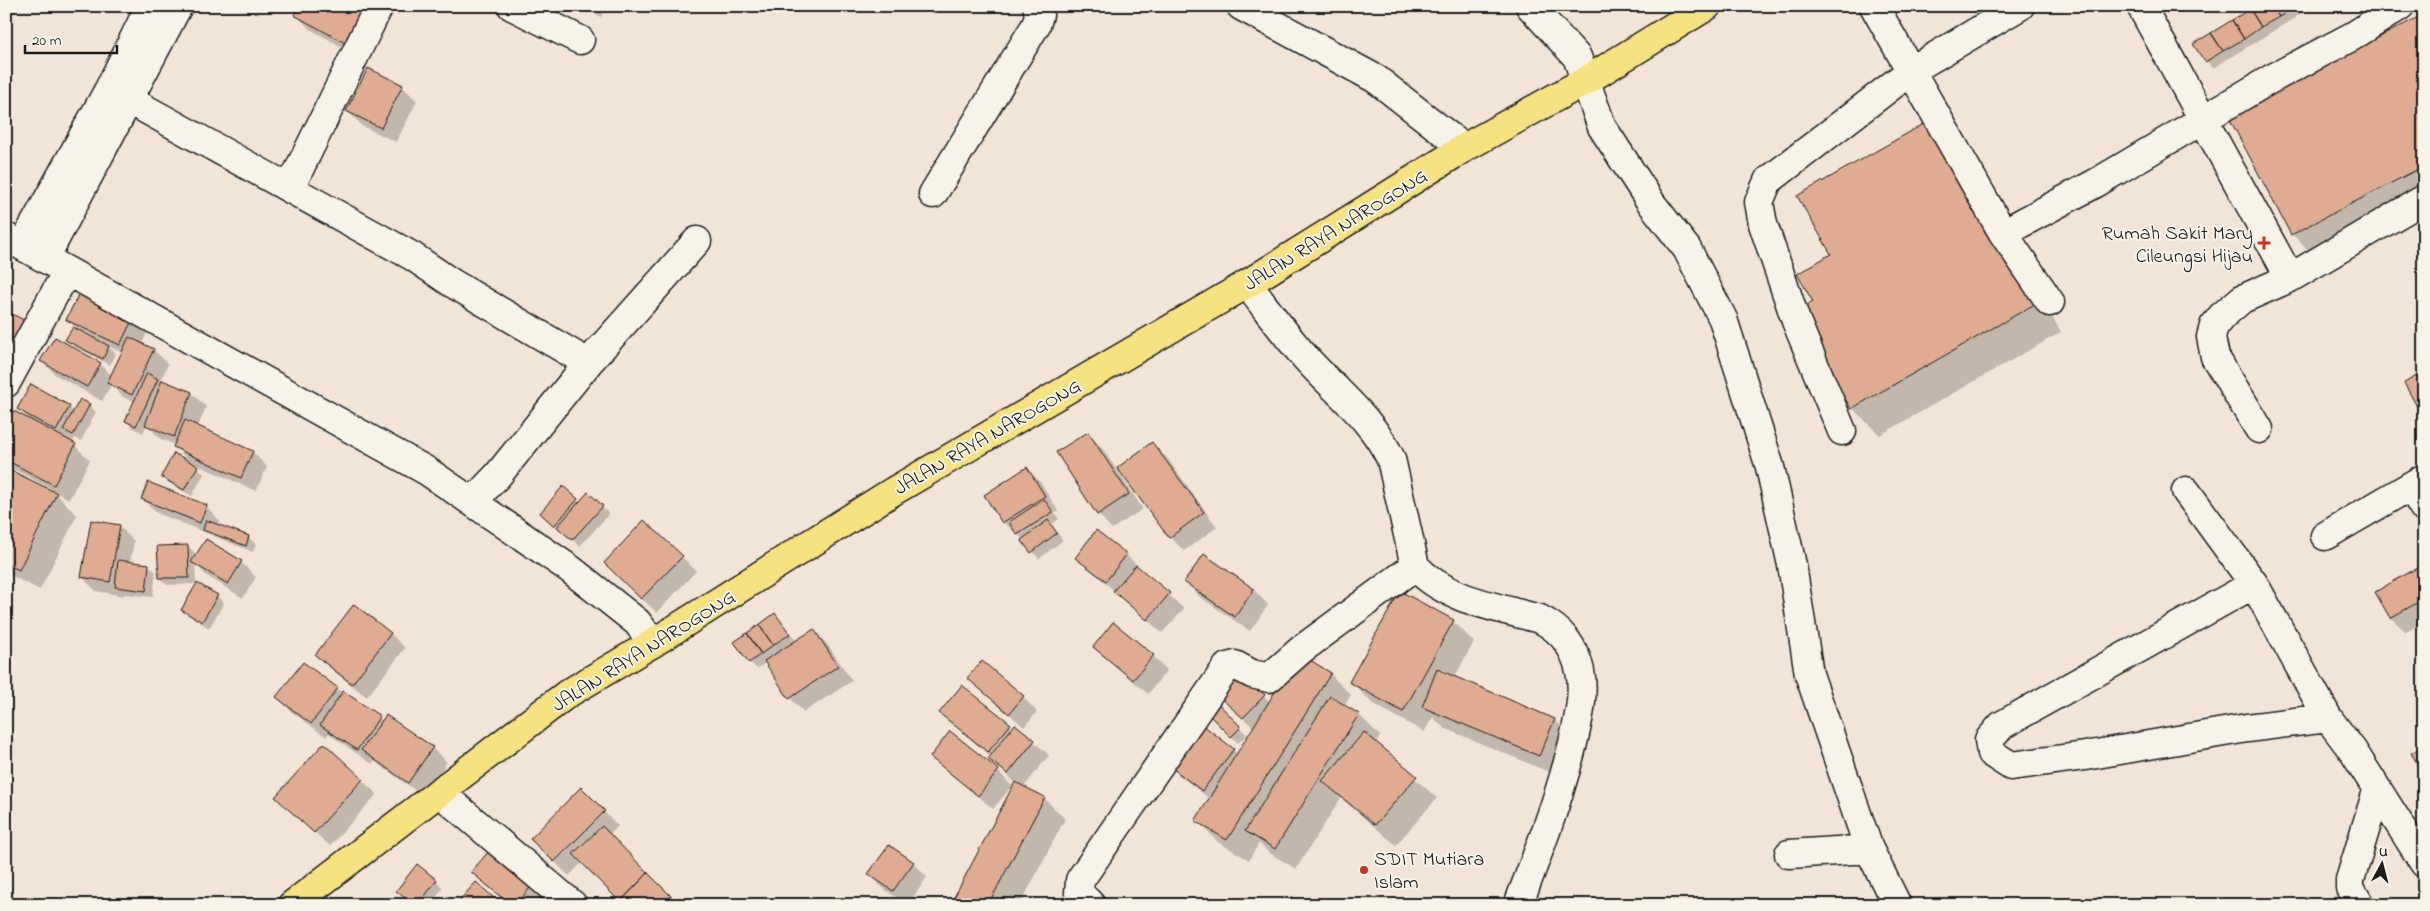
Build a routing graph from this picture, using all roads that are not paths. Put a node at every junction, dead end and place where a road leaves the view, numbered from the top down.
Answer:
1 (150, 6) edge
2 (178, 6) edge
3 (379, 6) edge
4 (512, 6) edge
5 (1038, 6) edge
6 (1530, 6) edge
7 (1706, 6) edge
8 (1874, 6) edge
9 (2020, 6) edge
10 (2141, 6) edge
11 (2400, 6) edge
12 (1255, 9) edge
13 (580, 40) dead end
14 (1912, 70) junction
15 (1587, 80) junction
16 (119, 96) junction
17 (2205, 120) junction
18 (1464, 148) junction
19 (290, 188) junction
20 (933, 194) dead end
21 (2424, 199) edge
22 (2003, 233) junction
23 (697, 241) dead end
24 (35, 253) edge
25 (2290, 278) junction
26 (1247, 284) junction
27 (2050, 302) dead end
28 (588, 363) junction
29 (6, 383) edge
30 (2259, 428) dead end
31 (1842, 431) dead end
32 (2419, 490) edge
33 (2186, 491) dead end
34 (473, 501) junction
35 (2325, 536) dead end
36 (1415, 566) junction
37 (2254, 584) junction
38 (653, 644) junction
39 (2328, 718) junction
40 (439, 792) junction
41 (2377, 792) junction
42 (1869, 849) junction
43 (1789, 854) dead end
44 (2424, 863) edge
45 (292, 905) edge
46 (573, 905) edge
47 (1091, 905) edge
48 (1518, 905) edge
49 (1897, 905) edge
50 (2360, 905) edge

1 - 16 street
2 - 16 street
3 - 19 street
4 - 13 street
5 - 20 street
6 - 15 street
7 - 15 main road, JALAN RAYA NAROGONG
8 - 14 street
9 - 14 street
10 - 17 street
11 - 17 street
12 - 18 street
14 - 22 street
14 - 31 street
15 - 18 main road, JALAN RAYA NAROGONG
15 - 42 street
16 - 19 street
16 - 24 street
17 - 22 street
17 - 25 street
18 - 26 main road, JALAN RAYA NAROGONG
19 - 28 street
21 - 25 street
22 - 27 street
23 - 28 street
24 - 29 street
24 - 34 street
25 - 30 street
26 - 36 street
26 - 38 main road, JALAN RAYA NAROGONG
28 - 34 street
32 - 35 street
33 - 37 street
34 - 38 street
36 - 47 street
36 - 48 street
37 - 39 street
37 - 39 street
38 - 40 main road, JALAN RAYA NAROGONG
39 - 41 street
40 - 45 main road, JALAN RAYA NAROGONG
40 - 46 street
41 - 44 street
41 - 50 street
42 - 43 street
42 - 49 street

